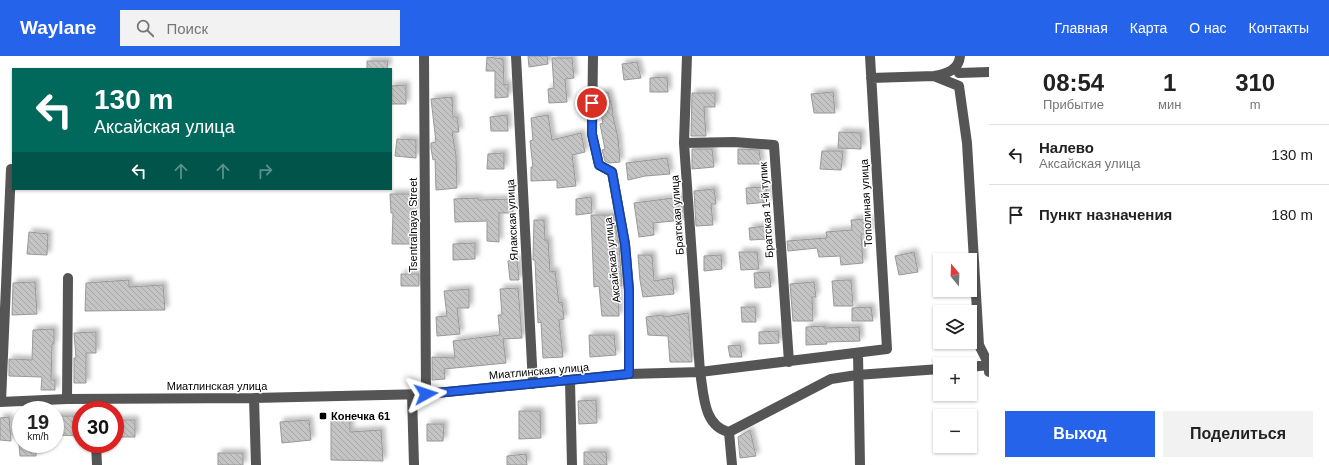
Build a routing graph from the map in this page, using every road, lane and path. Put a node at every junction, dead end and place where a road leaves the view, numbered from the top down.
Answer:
1 (424, 56) edge
2 (516, 56) edge
3 (593, 56) edge
4 (686, 56) edge
5 (870, 56) edge
6 (960, 59) edge
7 (989, 72) edge
8 (960, 73) junction
9 (934, 76) junction
10 (871, 78) junction
11 (959, 86) junction
12 (684, 143) junction
13 (11, 169) dead end
14 (68, 278) dead end
15 (887, 349) joint
16 (858, 353) junction
17 (788, 362) junction
18 (989, 366) edge
19 (977, 367) edge
20 (933, 370) edge
21 (700, 372) junction
22 (989, 372) edge
23 (629, 374) junction
24 (857, 375) junction
25 (570, 380) junction
26 (533, 384) junction
27 (412, 394) junction
28 (426, 394) junction
29 (254, 398) junction
30 (67, 399) junction
31 (94, 399) joint
32 (0, 402) edge
33 (729, 432) junction
34 (96, 453) edge
35 (97, 465) edge
36 (256, 465) edge
37 (414, 465) edge
38 (572, 465) edge
39 (732, 465) edge
40 (860, 465) edge

1 - 28 street, Tsentralnaya Street
2 - 26 street, Ялакская улица
3 - 23 street, Аксайская улица
4 - 12 street, Братская улица
5 - 10 street, Тополиная улица
6 - 8 street
6 - 9 street
7 - 8 street
8 - 11 street
9 - 10 street
9 - 11 street
10 - 15 street, Тополиная улица
11 - 18 street
12 - 17 street, Братская 1-й тупик
12 - 21 street, Братская улица
13 - 32 street
14 - 30 street
15 - 16 street, Миатлинская улица
16 - 17 street, Миатлинская улица
16 - 24 street
17 - 21 street, Миатлинская улица
18 - 19 street
18 - 22 street
20 - 24 street
21 - 23 street, Миатлинская улица
21 - 33 street, Братская улица
23 - 25 street, Миатлинская улица
24 - 33 street
24 - 40 street
25 - 26 street, Миатлинская улица
25 - 38 street
26 - 28 street, Миатлинская улица
27 - 28 street, Миатлинская улица
27 - 29 street, Миатлинская улица
27 - 37 street
29 - 31 street, Миатлинская улица
29 - 36 street
30 - 31 street, Миатлинская улица
30 - 32 street, Миатлинская улица
33 - 39 street
34 - 35 street

